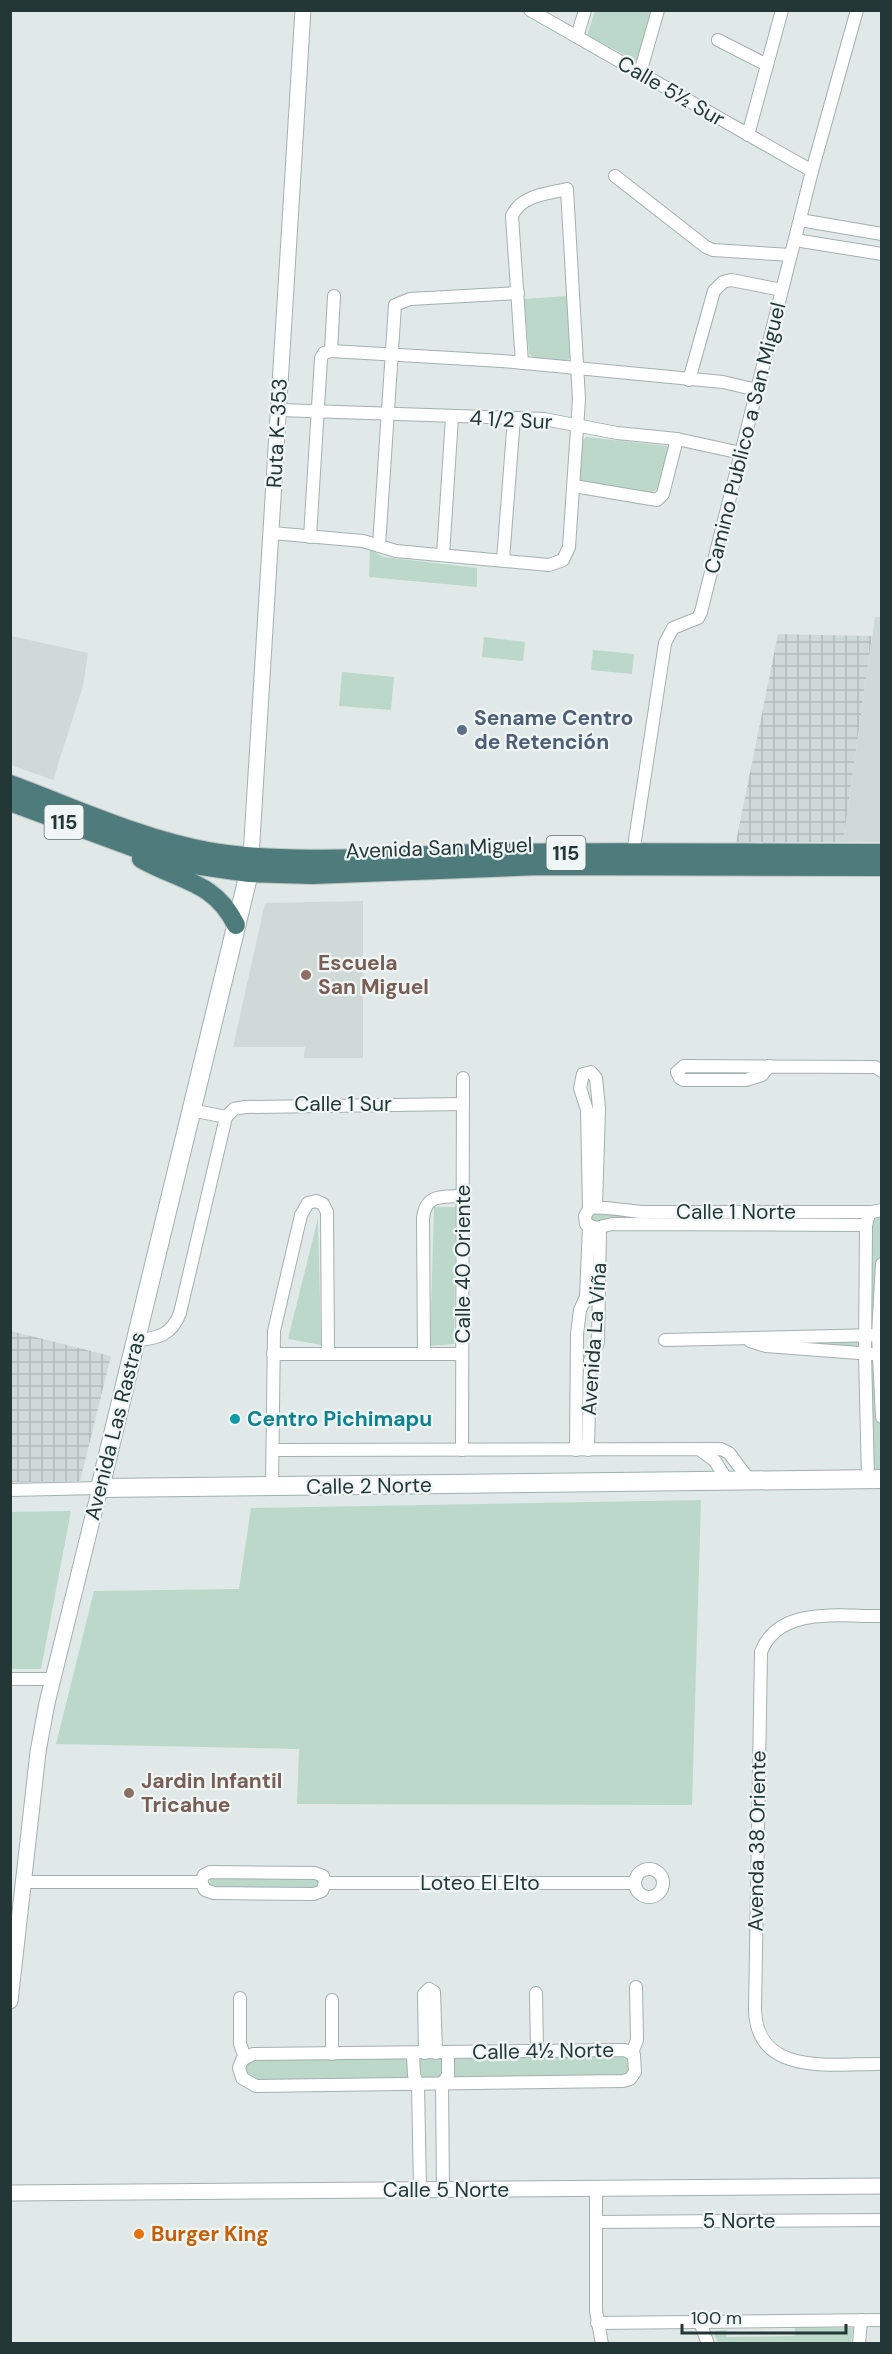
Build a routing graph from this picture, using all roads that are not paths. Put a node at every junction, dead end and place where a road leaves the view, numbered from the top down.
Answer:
1 (303, 10) edge
2 (530, 10) edge
3 (585, 10) edge
4 (658, 10) edge
5 (782, 10) edge
6 (857, 10) edge
7 (577, 37) junction
8 (718, 40) dead end
9 (767, 65) junction
10 (640, 73) junction
11 (748, 135) junction
12 (812, 171) junction
13 (615, 176) dead end
14 (800, 220) junction
15 (882, 234) edge
16 (795, 240) junction
17 (882, 254) edge
18 (791, 255) junction
19 (782, 290) junction
20 (518, 293) junction
21 (334, 296) dead end
22 (331, 351) junction
23 (390, 355) junction
24 (522, 363) junction
25 (579, 368) junction
26 (689, 380) junction
27 (757, 390) junction
28 (279, 410) junction
29 (317, 411) junction
30 (387, 414) junction
31 (453, 417) junction
32 (514, 418) junction
33 (578, 426) junction
34 (677, 439) junction
35 (741, 453) junction
36 (574, 486) junction
37 (272, 533) junction
38 (310, 537) junction
39 (379, 546) junction
40 (442, 555) junction
41 (503, 560) junction
42 (10, 784) edge
43 (10, 802) edge
44 (117, 843) junction
45 (633, 853) junction
46 (882, 853) edge
47 (250, 865) junction
48 (882, 867) edge
49 (236, 925) junction
50 (769, 1066) junction
51 (882, 1071) edge
52 (463, 1078) dead end
53 (463, 1104) junction
54 (191, 1110) junction
55 (226, 1117) junction
56 (463, 1196) junction
57 (595, 1207) junction
58 (877, 1211) edge
59 (866, 1225) junction
60 (597, 1227) junction
61 (881, 1265) edge
62 (867, 1267) junction
63 (872, 1335) junction
64 (744, 1338) junction
65 (136, 1340) junction
66 (665, 1340) dead end
67 (273, 1354) junction
68 (328, 1354) junction
69 (424, 1354) junction
70 (462, 1354) junction
71 (865, 1354) junction
72 (880, 1354) junction
73 (882, 1417) edge
74 (699, 1449) junction
75 (274, 1450) junction
76 (462, 1450) junction
77 (582, 1450) junction
78 (875, 1479) edge
79 (750, 1481) junction
80 (728, 1482) junction
81 (272, 1487) junction
82 (100, 1488) junction
83 (10, 1490) edge
84 (882, 1616) edge
85 (10, 1679) edge
86 (53, 1679) junction
87 (22, 1882) junction
88 (201, 1882) junction
89 (635, 1882) dead end
90 (326, 1883) junction
91 (14, 1939) edge
92 (636, 1988) dead end
93 (536, 1993) dead end
94 (240, 1998) dead end
95 (332, 2000) dead end
96 (10, 2001) edge
97 (537, 2051) junction
98 (430, 2053) junction
99 (632, 2053) junction
100 (332, 2054) junction
101 (245, 2056) junction
102 (882, 2064) edge
103 (418, 2084) junction
104 (442, 2084) junction
105 (882, 2186) edge
106 (597, 2189) junction
107 (420, 2190) junction
108 (443, 2190) junction
109 (10, 2193) edge
110 (882, 2220) edge
111 (596, 2222) junction
112 (861, 2320) junction
113 (882, 2320) edge
114 (700, 2322) junction
115 (597, 2323) junction
116 (602, 2343) edge
117 (708, 2343) edge
118 (860, 2343) edge

1 - 28 street, Ruta K-353
2 - 7 street, Calle 5½ Sur
3 - 7 street
4 - 10 street
5 - 9 street
6 - 12 street, Camino Publico a San Miguel
7 - 10 street, Calle 5½ Sur
8 - 9 street
9 - 11 street
10 - 11 street, Calle 5½ Sur
11 - 12 street, Calle 5½ Sur
12 - 14 street, Camino Publico a San Miguel
13 - 18 street
14 - 15 street
14 - 16 street, Camino Publico a San Miguel
16 - 17 street
16 - 18 street, Camino Publico a San Miguel
18 - 19 street, Camino Publico a San Miguel
19 - 26 street
19 - 27 street, Camino Publico a San Miguel
20 - 23 street
20 - 24 street
20 - 25 street
21 - 22 street
22 - 23 street
22 - 29 street
23 - 24 street
23 - 30 street
24 - 25 street
25 - 26 street
25 - 33 street
26 - 27 street
27 - 35 street, Camino Publico a San Miguel
28 - 29 street, 4 1/2 Sur
28 - 37 street, Ruta K-353
29 - 30 street, 4 1/2 Sur
29 - 38 street
30 - 31 street, 4 1/2 Sur
30 - 39 street
31 - 32 street, 4 1/2 Sur
31 - 40 street
32 - 33 street, 4 1/2 Sur
32 - 41 street
33 - 34 street, 4 1/2 Sur
33 - 36 street
34 - 35 street, 4 1/2 Sur
34 - 36 street
35 - 45 street, Camino Publico a San Miguel
36 - 41 street
37 - 38 street
37 - 47 street, Ruta K-353
38 - 39 street
39 - 40 street
40 - 41 street
42 - 47 highway, Avenida San Miguel / 115
43 - 44 highway, Avenida San Miguel / 115
44 - 47 highway, Avenida San Miguel / 115
44 - 49 highway
45 - 46 highway, Avenida San Miguel / 115
45 - 47 highway, Avenida San Miguel / 115
47 - 48 highway, Avenida San Miguel / 115
47 - 49 main road, Avenida Las Rastras
49 - 54 main road, Avenida Las Rastras
50 - 50 street
50 - 51 street
52 - 53 street, Calle 40 Oriente
53 - 55 street, Calle 1 Sur
53 - 56 street, Calle 40 Oriente
54 - 55 street
54 - 65 main road, Avenida Las Rastras
55 - 65 street
56 - 69 street
56 - 70 street, Calle 40 Oriente
57 - 57 street
57 - 58 street, Calle 1 Norte
57 - 60 street
57 - 60 street
58 - 59 street
59 - 60 street, Calle 1 Norte
59 - 62 street
60 - 77 street, Avenida La Viña
60 - 77 street, Avenida La Viña
61 - 62 street
61 - 63 street
62 - 63 street
63 - 64 street
63 - 71 street
63 - 72 street
64 - 66 street
64 - 71 street
65 - 82 main road, Avenida Las Rastras
67 - 68 street
67 - 68 street
67 - 75 street
68 - 69 street
69 - 70 street
70 - 76 street, Calle 40 Oriente
71 - 72 street
71 - 78 street
72 - 73 street
74 - 77 street, Calle 2 Norte
74 - 79 street, Calle 2 Norte
74 - 80 street
75 - 76 street, Calle 2 Norte
75 - 81 street
76 - 77 street, Calle 2 Norte
78 - 79 main road, Calle 2 Norte
79 - 80 main road, Calle 2 Norte
80 - 81 main road, Calle 2 Norte
81 - 82 main road, Calle 2 Norte
82 - 83 street, Calle 2 Norte
82 - 86 street, Avenida Las Rastras
84 - 102 street, Avenda 38 Oriente
85 - 86 street
86 - 87 street, Avenida Las Rastras
87 - 88 street, Loteo El Elto
87 - 91 street, Avenida Las Rastras
88 - 90 street, Loteo El Elto
88 - 90 street, Loteo El Elto
89 - 90 street, Loteo El Elto
91 - 96 street, Avenida Las Rastras
92 - 99 street
93 - 97 street
94 - 101 street
95 - 100 street
97 - 98 street, Calle 4½ Norte
97 - 99 street, Calle 4½ Norte
98 - 100 street, Calle 4½ Norte
98 - 103 street
98 - 104 street
99 - 104 street, Calle 4½ Norte
100 - 101 street, Calle 4½ Norte
101 - 103 street, Calle 4½ Norte
103 - 104 street, Calle 4½ Norte
103 - 107 street
104 - 108 street
105 - 106 street, Calle 5 Norte
106 - 108 street, Calle 5 Norte
106 - 111 street
107 - 108 street, Calle 5 Norte
107 - 109 street, Calle 5 Norte
110 - 111 street, 5 Norte
111 - 115 street
112 - 113 street
112 - 114 street
112 - 118 street
114 - 115 street
114 - 117 street
115 - 116 street

